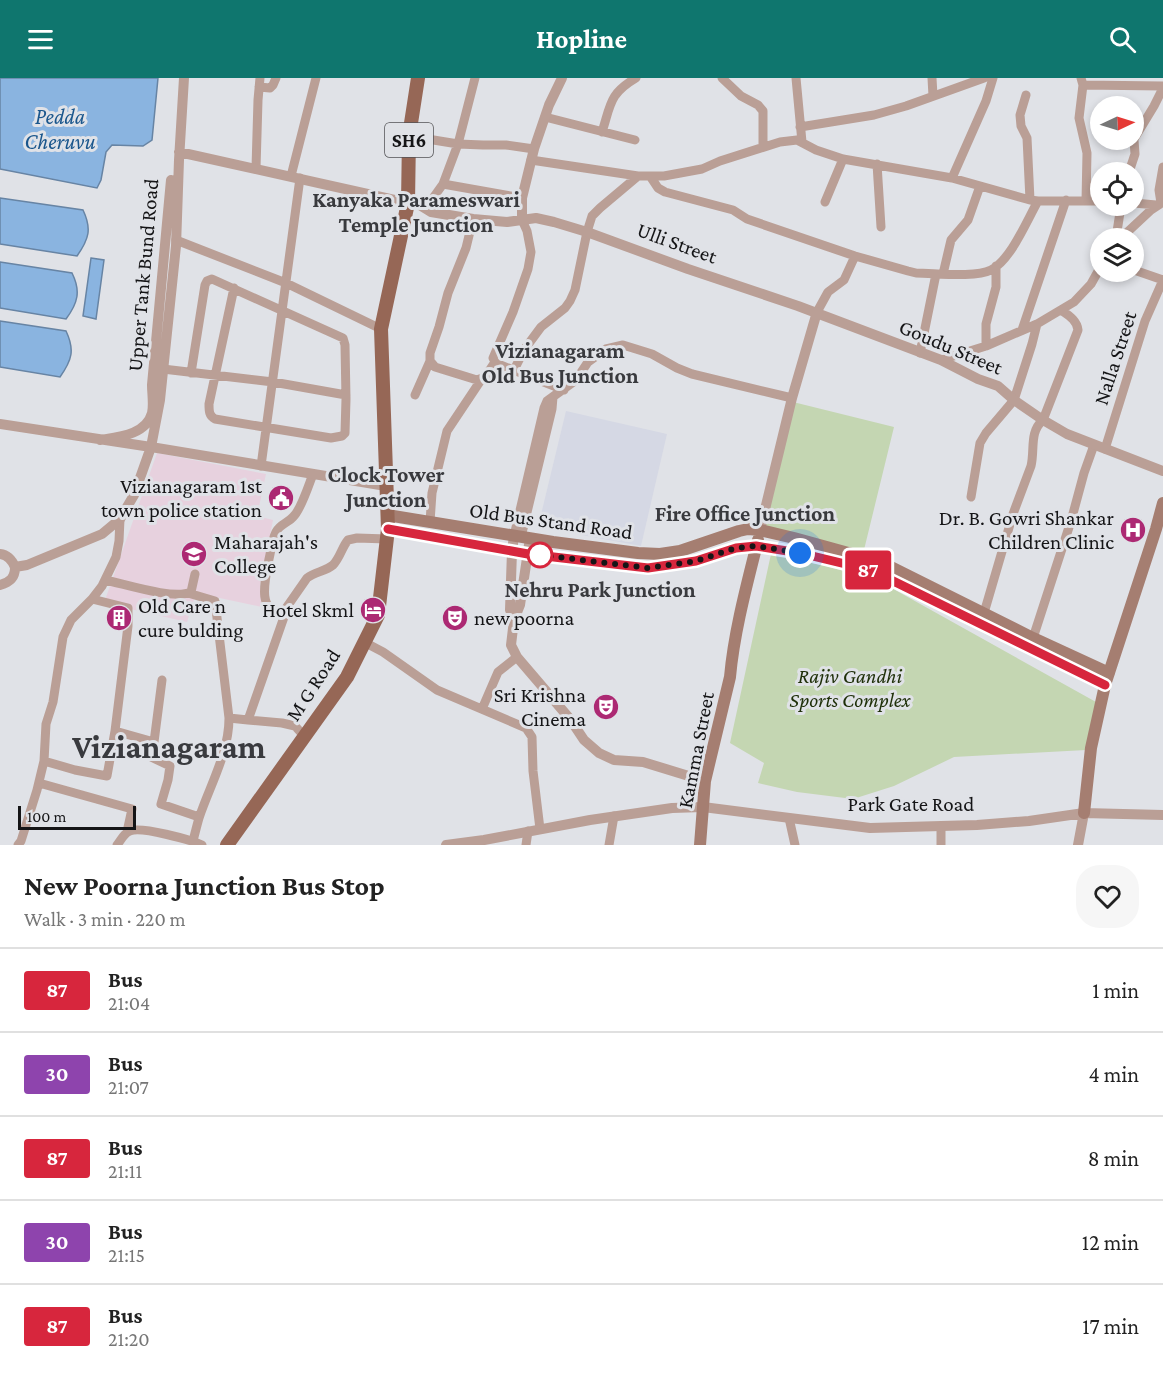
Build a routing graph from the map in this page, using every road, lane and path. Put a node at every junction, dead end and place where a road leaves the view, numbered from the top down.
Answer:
1 (182, 78) edge
2 (276, 78) edge
3 (316, 78) edge
4 (418, 78) edge
5 (475, 78) edge
6 (562, 78) edge
7 (636, 78) edge
8 (722, 78) edge
9 (796, 78) edge
10 (932, 78) edge
11 (984, 78) edge
12 (993, 78) edge
13 (964, 82) edge
14 (1082, 82) edge
15 (1102, 82) edge
16 (260, 83) edge
17 (1163, 87) edge
18 (1026, 95) dead end
19 (933, 96) junction
20 (1159, 108) edge
21 (545, 117) junction
22 (800, 127) junction
23 (1144, 127) edge
24 (602, 132) junction
25 (409, 136) junction
26 (634, 140) dead end
27 (802, 142) junction
28 (458, 144) junction
29 (763, 147) junction
30 (534, 149) junction
31 (179, 152) junction
32 (843, 159) junction
33 (531, 160) junction
34 (877, 164) junction
35 (1163, 167) edge
36 (256, 168) junction
37 (638, 176) junction
38 (650, 176) junction
39 (295, 177) junction
40 (952, 178) junction
41 (443, 184) junction
42 (980, 186) junction
43 (522, 198) junction
44 (1034, 200) junction
45 (1066, 200) junction
46 (1086, 201) junction
47 (1090, 201) edge
48 (825, 202) dead end
49 (413, 203) junction
50 (1144, 203) edge
51 (1160, 203) edge
52 (472, 219) junction
53 (522, 220) junction
54 (881, 227) dead end
55 (1132, 228) edge
56 (587, 232) junction
57 (176, 240) junction
58 (855, 256) junction
59 (996, 266) junction
60 (1144, 273) edge
61 (940, 274) junction
62 (1163, 280) edge
63 (1092, 282) edge
64 (286, 283) junction
65 (234, 288) junction
66 (282, 310) junction
67 (1061, 310) junction
68 (817, 312) junction
69 (1037, 324) junction
70 (381, 328) junction
71 (1022, 330) junction
72 (986, 346) junction
73 (920, 353) junction
74 (941, 360) junction
75 (430, 361) junction
76 (495, 362) junction
77 (163, 369) junction
78 (514, 370) junction
79 (191, 373) junction
80 (215, 376) junction
81 (481, 380) junction
82 (273, 382) junction
83 (564, 390) junction
84 (346, 395) junction
85 (415, 395) dead end
86 (792, 398) junction
87 (1014, 400) junction
88 (1043, 420) junction
89 (0, 424) edge
90 (267, 429) junction
91 (100, 440) junction
92 (1094, 445) junction
93 (152, 447) junction
94 (1105, 449) junction
95 (261, 466) junction
96 (1163, 471) edge
97 (313, 474) junction
98 (386, 486) junction
99 (970, 497) dead end
100 (1163, 503) edge
101 (120, 519) junction
102 (430, 522) junction
103 (387, 528) junction
104 (760, 530) junction
105 (522, 537) junction
106 (756, 546) junction
107 (512, 551) junction
108 (0, 554) edge
109 (528, 554) junction
110 (864, 563) junction
111 (15, 567) junction
112 (195, 574) dead end
113 (105, 580) junction
114 (0, 585) edge
115 (188, 593) junction
116 (92, 599) junction
117 (284, 610) junction
118 (984, 613) junction
119 (514, 620) junction
120 (1033, 638) junction
121 (364, 642) junction
122 (517, 657) junction
123 (1107, 679) junction
124 (162, 680) dead end
125 (482, 709) junction
126 (229, 718) junction
127 (248, 720) junction
128 (115, 732) junction
129 (305, 737) junction
130 (154, 742) junction
131 (44, 761) junction
132 (705, 782) junction
133 (39, 783) junction
134 (703, 807) junction
135 (1084, 813) junction
136 (1163, 815) edge
137 (614, 816) junction
138 (199, 817) junction
139 (789, 818) junction
140 (941, 826) junction
141 (540, 829) junction
142 (528, 831) junction
143 (127, 832) junction
144 (193, 841) junction
145 (18, 845) edge
146 (117, 845) edge
147 (202, 845) edge
148 (227, 845) edge
149 (446, 845) edge
150 (526, 845) edge
151 (609, 845) edge
152 (700, 845) edge
153 (795, 845) edge
154 (941, 845) edge
155 (1078, 845) edge

1 - 31 street, Upper Tank Bund Road
1 - 91 street, Upper Tank Bund Road
2 - 16 street
3 - 39 street
4 - 25 main road, SH6
5 - 28 street
6 - 21 street
7 - 24 street
8 - 29 street
9 - 22 street
10 - 19 street
11 - 13 street
12 - 40 street
13 - 19 street
14 - 15 street
14 - 46 street
15 - 17 street
16 - 36 street
17 - 20 street
18 - 44 street
19 - 22 street
20 - 23 street
21 - 24 street
21 - 30 street
22 - 27 street
24 - 26 street
25 - 28 street
25 - 49 main road, SH6
27 - 29 street
27 - 32 street
28 - 30 street
28 - 41 street
29 - 38 street
30 - 33 street
31 - 36 street, Ulli Street
31 - 57 street, Upper Tank Bund Road
32 - 34 street
32 - 48 street
33 - 37 street
33 - 43 street
34 - 40 street
34 - 54 street
35 - 51 street
36 - 39 street, Ulli Street
37 - 38 street
37 - 56 street
38 - 58 street
39 - 49 street, Ulli Street
39 - 64 street
40 - 42 street
41 - 43 street
41 - 49 street
42 - 44 street
42 - 61 street
43 - 53 street
44 - 45 street
44 - 59 street
45 - 46 street
45 - 71 street
46 - 47 street
49 - 52 street, Ulli Street
49 - 70 main road, M G Road
50 - 51 street
51 - 55 street
52 - 53 street, Ulli Street
52 - 75 street
53 - 56 street, Ulli Street
53 - 76 street
56 - 68 street, Ulli Street
56 - 78 street
57 - 64 street
57 - 77 street, Upper Tank Bund Road
58 - 61 street
58 - 68 street
59 - 61 street
59 - 72 street
60 - 62 street
61 - 73 street
62 - 94 street, Nalla Street
63 - 67 street
64 - 66 street
64 - 70 street
65 - 66 street
65 - 79 street
65 - 80 street
66 - 82 street
66 - 84 street
67 - 69 street
67 - 88 street
68 - 73 street, Goudu Street
68 - 86 street
69 - 71 street
69 - 87 street
70 - 98 main road, M G Road
71 - 72 street
72 - 74 street
73 - 74 street, Goudu Street
74 - 87 street, Goudu Street
75 - 81 street
75 - 85 street
76 - 78 street
76 - 81 street
77 - 79 street
77 - 93 street, Upper Tank Bund Road
78 - 83 street
79 - 80 street
80 - 82 street
80 - 90 street
81 - 102 street
82 - 84 street
82 - 90 street
83 - 86 street
83 - 105 street
84 - 90 street
86 - 104 street
87 - 88 street, Goudu Street
87 - 99 street
88 - 92 street, Goudu Street
88 - 118 street
89 - 91 street
90 - 95 street
91 - 93 street
92 - 94 street, Goudu Street
92 - 120 street
93 - 95 street
93 - 101 street, Upper Tank Bund Road
94 - 96 street, Goudu Street
95 - 97 street
97 - 98 street
97 - 117 street
98 - 103 main road, M G Road
100 - 123 main road
101 - 111 street
101 - 113 street
102 - 103 main road, Old Bus Stand Road
102 - 105 main road, Old Bus Stand Road
103 - 107 main road, Old Bus Stand Road
103 - 117 street
103 - 121 main road, M G Road
104 - 105 main road, Old Bus Stand Road
104 - 106 main road, Kamma Street
104 - 110 main road, Old Bus Stand Road
105 - 107 street
105 - 109 street
106 - 109 main road, Old Bus Stand Road
106 - 110 main road, Old Bus Stand Road
106 - 132 main road, Kamma Street
107 - 109 main road, Old Bus Stand Road
107 - 119 street
108 - 111 street
109 - 119 street
110 - 118 main road, Old Bus Stand Road
110 - 123 main road, Old Bus Stand Road
111 - 114 street
112 - 115 street
113 - 115 street
113 - 116 street
115 - 126 street
116 - 128 street
116 - 131 street
117 - 127 street
118 - 120 main road, Old Bus Stand Road
119 - 122 street
120 - 123 main road, Old Bus Stand Road
121 - 125 street
121 - 129 main road, M G Road
122 - 125 street
122 - 132 street
123 - 135 main road
124 - 130 street
125 - 141 street
126 - 127 street
126 - 138 street
127 - 129 street
128 - 130 street
128 - 131 street
129 - 148 main road, M G Road
130 - 138 street
131 - 133 street
132 - 134 main road, Kamma Street
133 - 143 street
133 - 145 street
134 - 137 street, Park Gate Road
134 - 139 street, Park Gate Road
134 - 152 main road, Kamma Street
135 - 136 street, Park Gate Road
135 - 140 street, Park Gate Road
135 - 155 street
137 - 141 street, Park Gate Road
137 - 151 street
138 - 144 street
139 - 140 street, Park Gate Road
139 - 153 street
140 - 154 street
141 - 142 street, Park Gate Road
142 - 149 street, Park Gate Road
142 - 150 street
143 - 144 street
143 - 146 street
144 - 147 street

